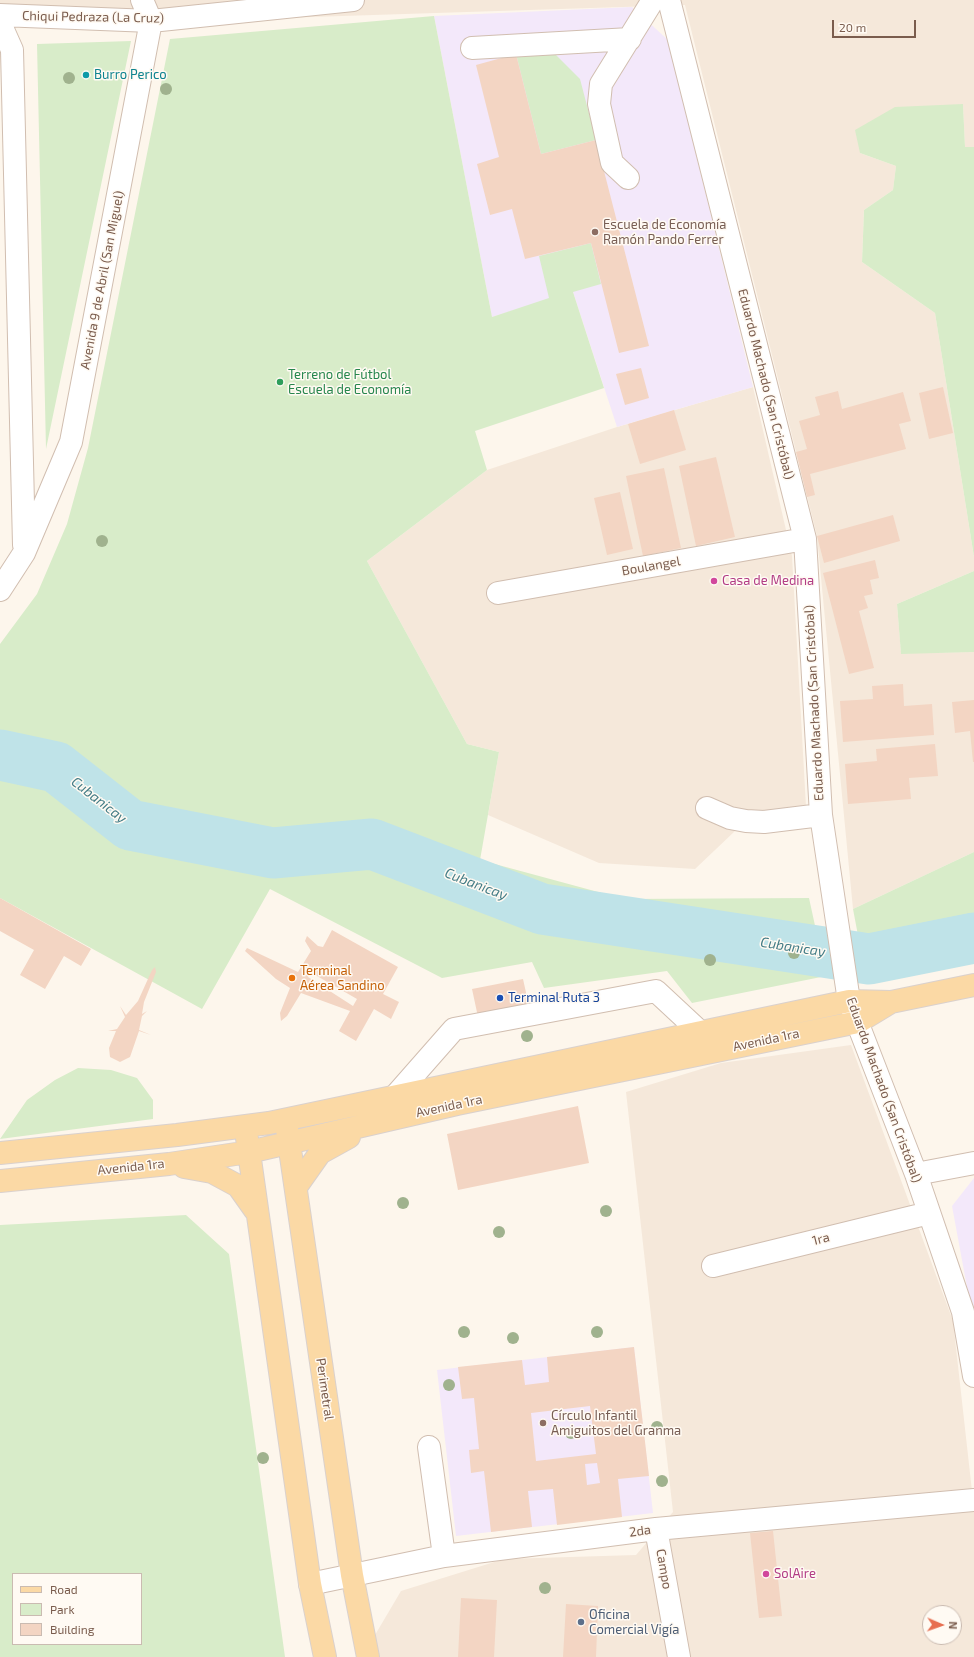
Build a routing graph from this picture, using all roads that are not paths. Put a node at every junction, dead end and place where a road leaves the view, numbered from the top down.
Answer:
1 (142, 0) edge
2 (353, 0) edge
3 (653, 0) edge
4 (669, 0) edge
5 (0, 15) edge
6 (150, 21) junction
7 (0, 23) edge
8 (630, 39) junction
9 (472, 48) dead end
10 (7, 121) edge
11 (628, 178) dead end
12 (805, 539) junction
13 (24, 553) junction
14 (0, 590) edge
15 (498, 592) dead end
16 (707, 808) dead end
17 (821, 815) junction
18 (974, 986) edge
19 (848, 991) junction
20 (891, 1002) junction
21 (858, 1022) junction
22 (699, 1031) junction
23 (396, 1095) junction
24 (285, 1120) junction
25 (373, 1123) junction
26 (245, 1127) junction
27 (289, 1143) junction
28 (249, 1152) junction
29 (0, 1153) edge
30 (974, 1163) edge
31 (169, 1164) junction
32 (916, 1174) junction
33 (0, 1181) edge
34 (296, 1187) junction
35 (929, 1213) junction
36 (258, 1214) junction
37 (713, 1266) dead end
38 (974, 1376) edge
39 (429, 1447) dead end
40 (974, 1500) edge
41 (656, 1529) junction
42 (444, 1556) junction
43 (352, 1575) junction
44 (310, 1584) junction
45 (325, 1657) edge
46 (368, 1657) edge
47 (679, 1657) edge

1 - 6 street
2 - 6 street, Chiqui Pedraza (La Cruz)
3 - 8 street
4 - 12 street, Eduardo Machado (San Cristóbal)
5 - 6 street, Chiqui Pedraza (La Cruz)
6 - 13 street, Avenida 9 de Abril (San Miguel)
7 - 10 street
8 - 9 street
8 - 11 street
10 - 13 street
12 - 15 street, Boulangel
12 - 17 street, Eduardo Machado (San Cristóbal)
13 - 14 street, Avenida 9 de Abril (San Miguel)
16 - 17 street
17 - 19 street, Eduardo Machado (San Cristóbal)
18 - 20 main road, Avenida 1ra
19 - 20 main road, Avenida 1ra
19 - 21 street, Eduardo Machado (San Cristóbal)
19 - 22 main road, Avenida 1ra
20 - 21 main road, Avenida 1ra
21 - 25 main road, Avenida 1ra
21 - 32 street, Eduardo Machado (San Cristóbal)
22 - 23 main road, Avenida 1ra
22 - 23 street
23 - 24 main road, Avenida 1ra
24 - 26 main road, Avenida 1ra
24 - 27 main road, Perimetral
25 - 27 main road, Avenida 1ra
25 - 34 main road
26 - 28 main road
26 - 29 main road, Avenida 1ra
27 - 28 main road, Avenida 1ra
27 - 34 main road, Perimetral
28 - 31 main road, Avenida 1ra
28 - 36 main road
30 - 32 street
31 - 33 main road, Avenida 1ra
31 - 36 main road
32 - 35 street, Eduardo Machado (San Cristóbal)
34 - 43 main road, Perimetral
35 - 37 street, 1ra
35 - 38 street, Eduardo Machado (San Cristóbal)
36 - 44 main road
39 - 42 street
40 - 41 street, 2da
41 - 42 street, 2da
41 - 47 street, Campo
42 - 43 street, 2da
43 - 44 street, 2da
43 - 46 main road, Perimetral
44 - 45 main road

